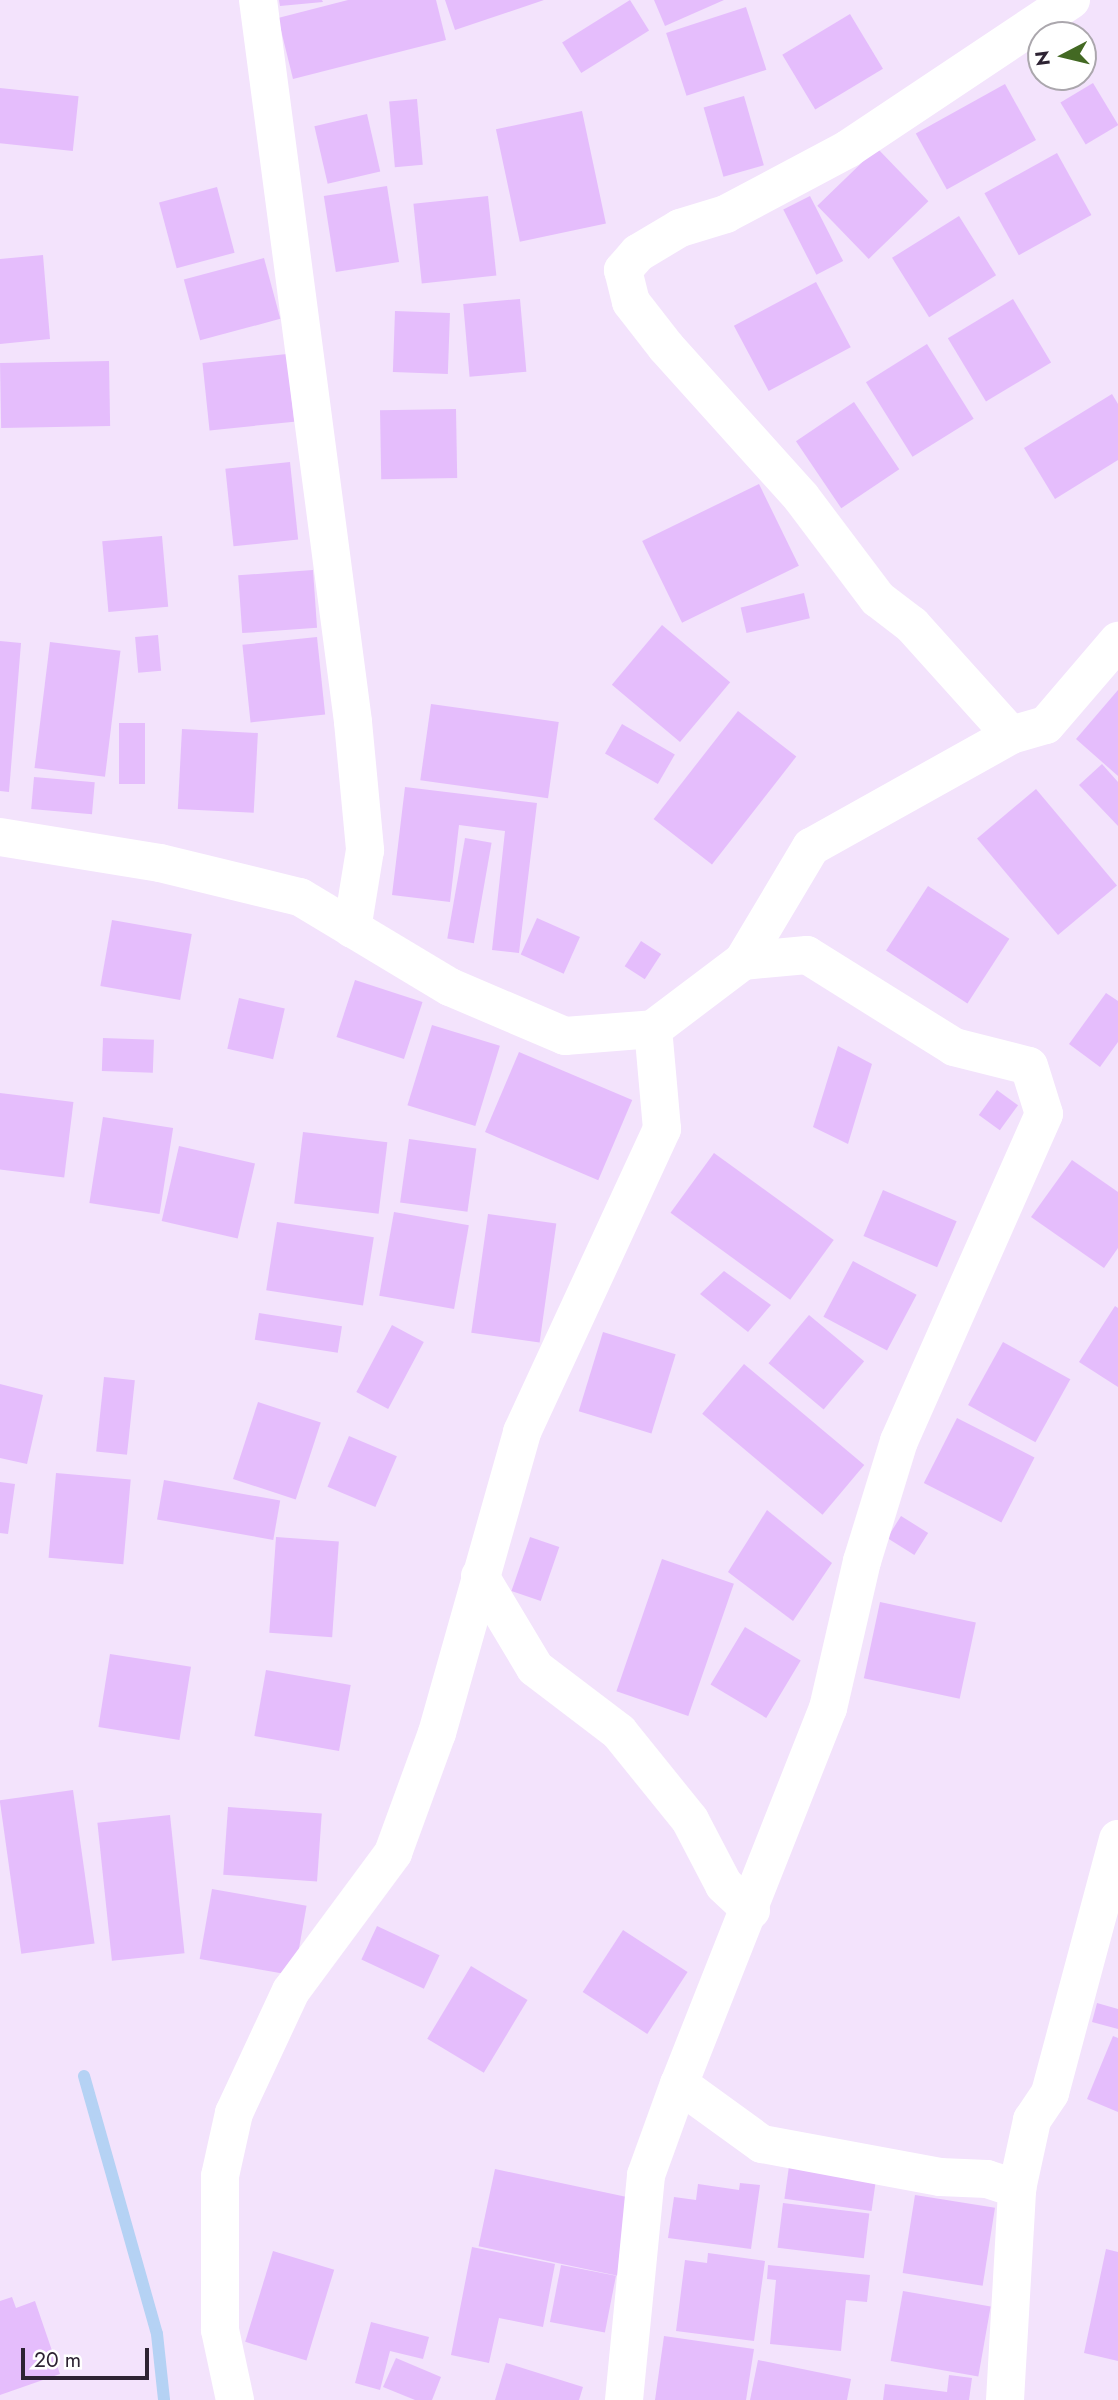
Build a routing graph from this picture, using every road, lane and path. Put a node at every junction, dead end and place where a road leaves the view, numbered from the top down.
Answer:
1 (258, 0) edge
2 (1071, 0) edge
3 (1118, 641) edge
4 (1011, 736) junction
5 (0, 837) edge
6 (352, 929) junction
7 (743, 961) junction
8 (653, 1029) junction
9 (480, 1576) junction
10 (1118, 1839) edge
11 (751, 1910) junction
12 (679, 2084) junction
13 (1017, 2189) junction
14 (235, 2400) edge
15 (624, 2400) edge
16 (1004, 2400) edge

1 - 6 street
2 - 4 street
3 - 4 street
4 - 7 street
5 - 6 street
6 - 8 street
7 - 8 street
7 - 11 street
8 - 9 street
9 - 11 street
9 - 14 street
10 - 13 street
11 - 12 street
12 - 13 street
12 - 15 street
13 - 16 street

